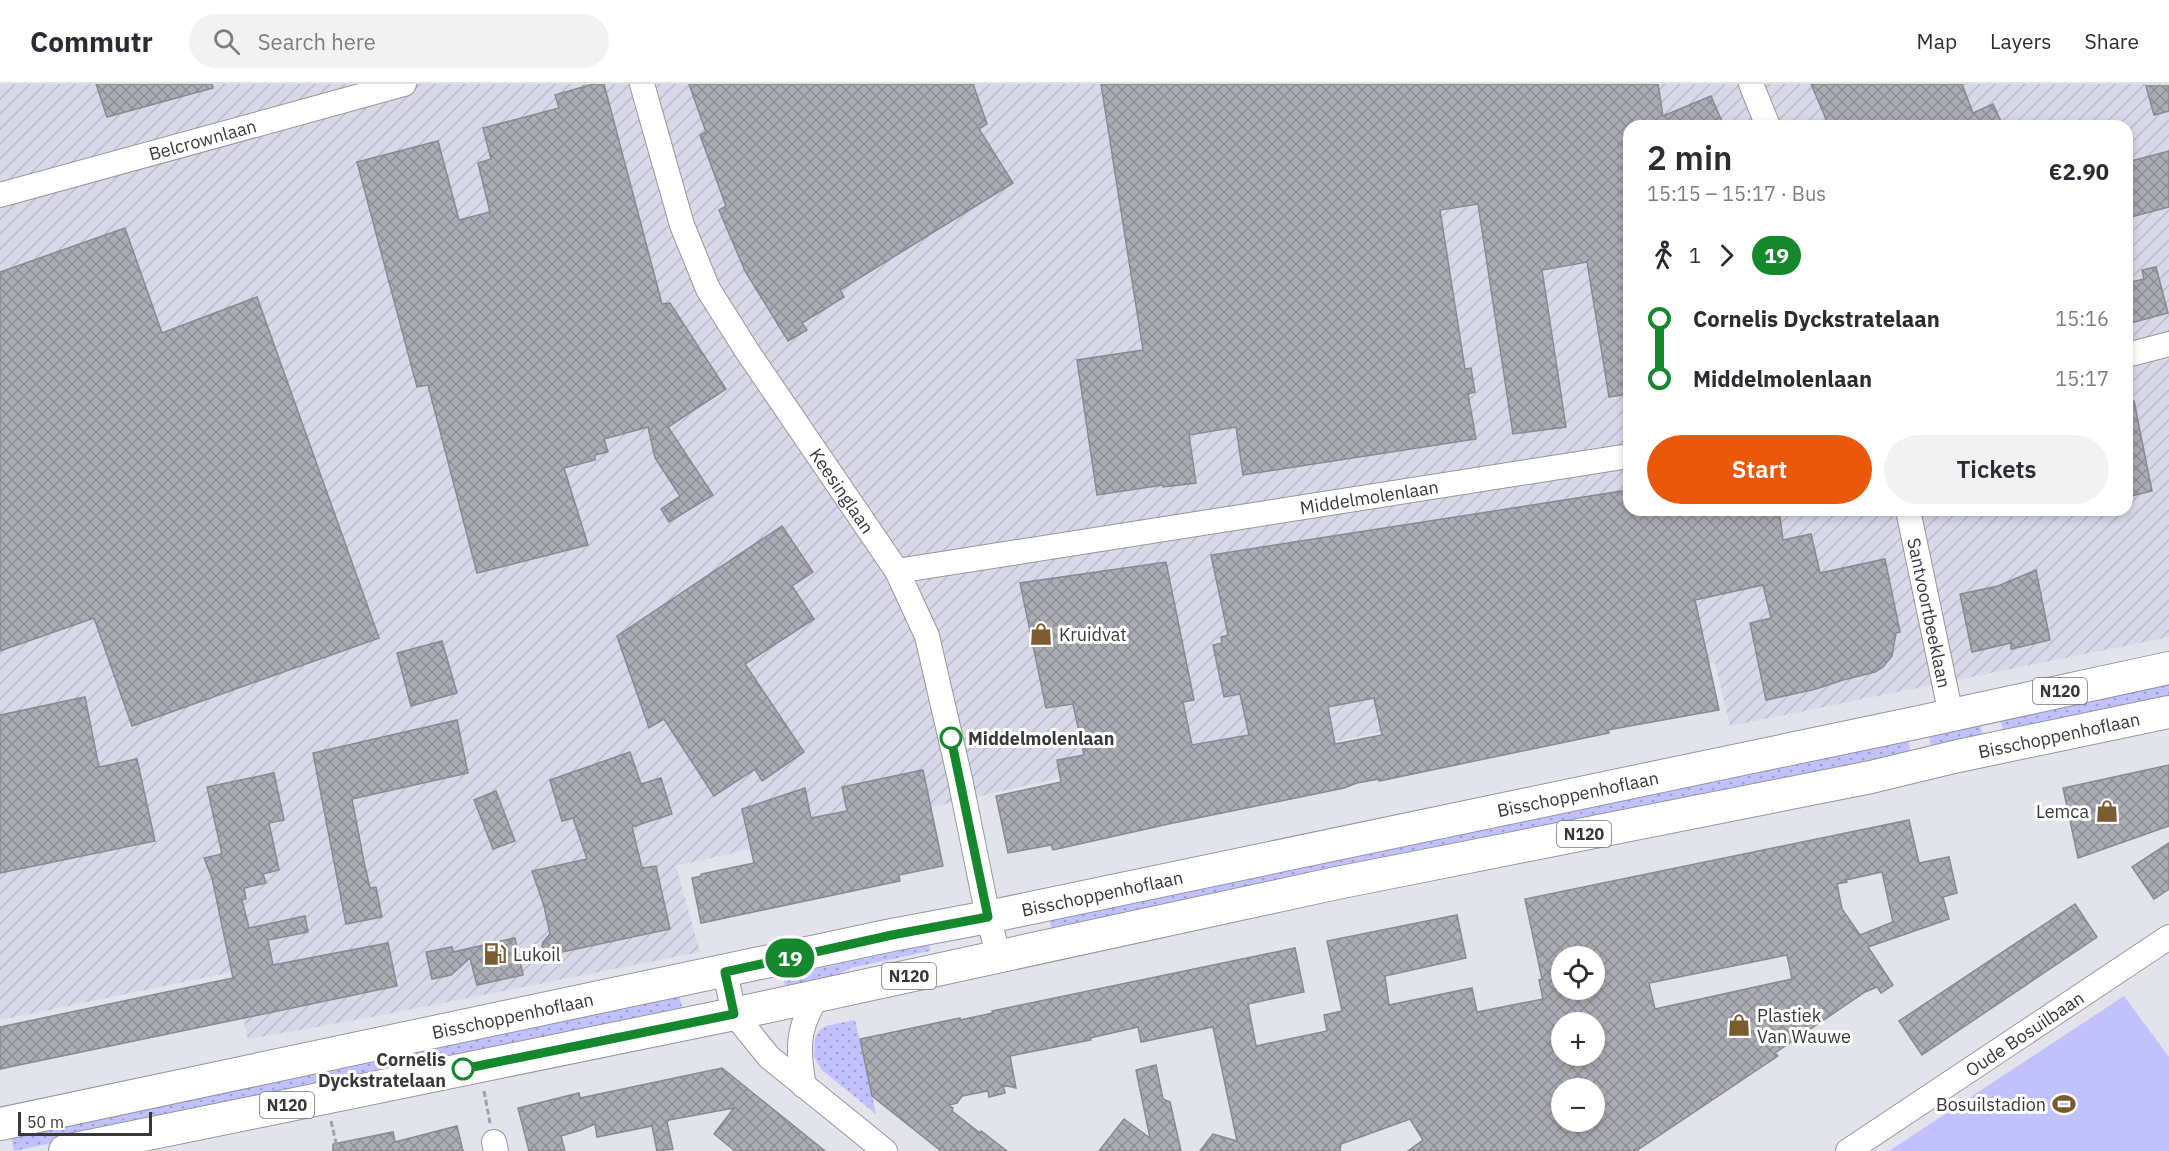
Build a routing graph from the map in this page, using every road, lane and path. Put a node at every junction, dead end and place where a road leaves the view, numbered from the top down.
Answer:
1 (404, 84) edge
2 (642, 84) edge
3 (1751, 84) edge
4 (1766, 120) edge
5 (0, 195) edge
6 (2169, 344) edge
7 (2133, 353) edge
8 (1623, 457) edge
9 (1909, 516) edge
10 (897, 570) junction
11 (2169, 668) edge
12 (2169, 712) edge
13 (1951, 716) junction
14 (988, 917) junction
15 (2169, 937) edge
16 (999, 957) junction
17 (725, 972) junction
18 (819, 994) junction
19 (734, 1014) junction
20 (478, 1066) junction
21 (804, 1086) junction
22 (331, 1119) dead end
23 (0, 1124) edge
24 (495, 1147) edge
25 (65, 1151) edge
26 (338, 1151) edge
27 (885, 1151) edge
28 (1848, 1151) edge

1 - 5 street, Belcrownlaan
2 - 10 street, Keesinglaan
3 - 4 street
6 - 7 street
8 - 10 street, Middelmolenlaan
9 - 13 street, Santvoortbeeklaan
10 - 14 street, Keesinglaan
11 - 13 main road, Bisschoppenhoflaan / N120
12 - 16 main road, Bisschoppenhoflaan / N120
13 - 14 main road, Bisschoppenhoflaan / N120
14 - 16 street
14 - 17 main road, Bisschoppenhoflaan / N120
15 - 28 street, Oude Bosuilbaan
16 - 18 main road, Bisschoppenhoflaan / N120
17 - 19 street
17 - 23 main road, Bisschoppenhoflaan / N120
18 - 19 main road, Bisschoppenhoflaan / N120
18 - 21 street
19 - 20 main road, Bisschoppenhoflaan / N120
19 - 21 street
20 - 24 path
20 - 25 main road, Bisschoppenhoflaan / N120
21 - 27 street
22 - 26 path

